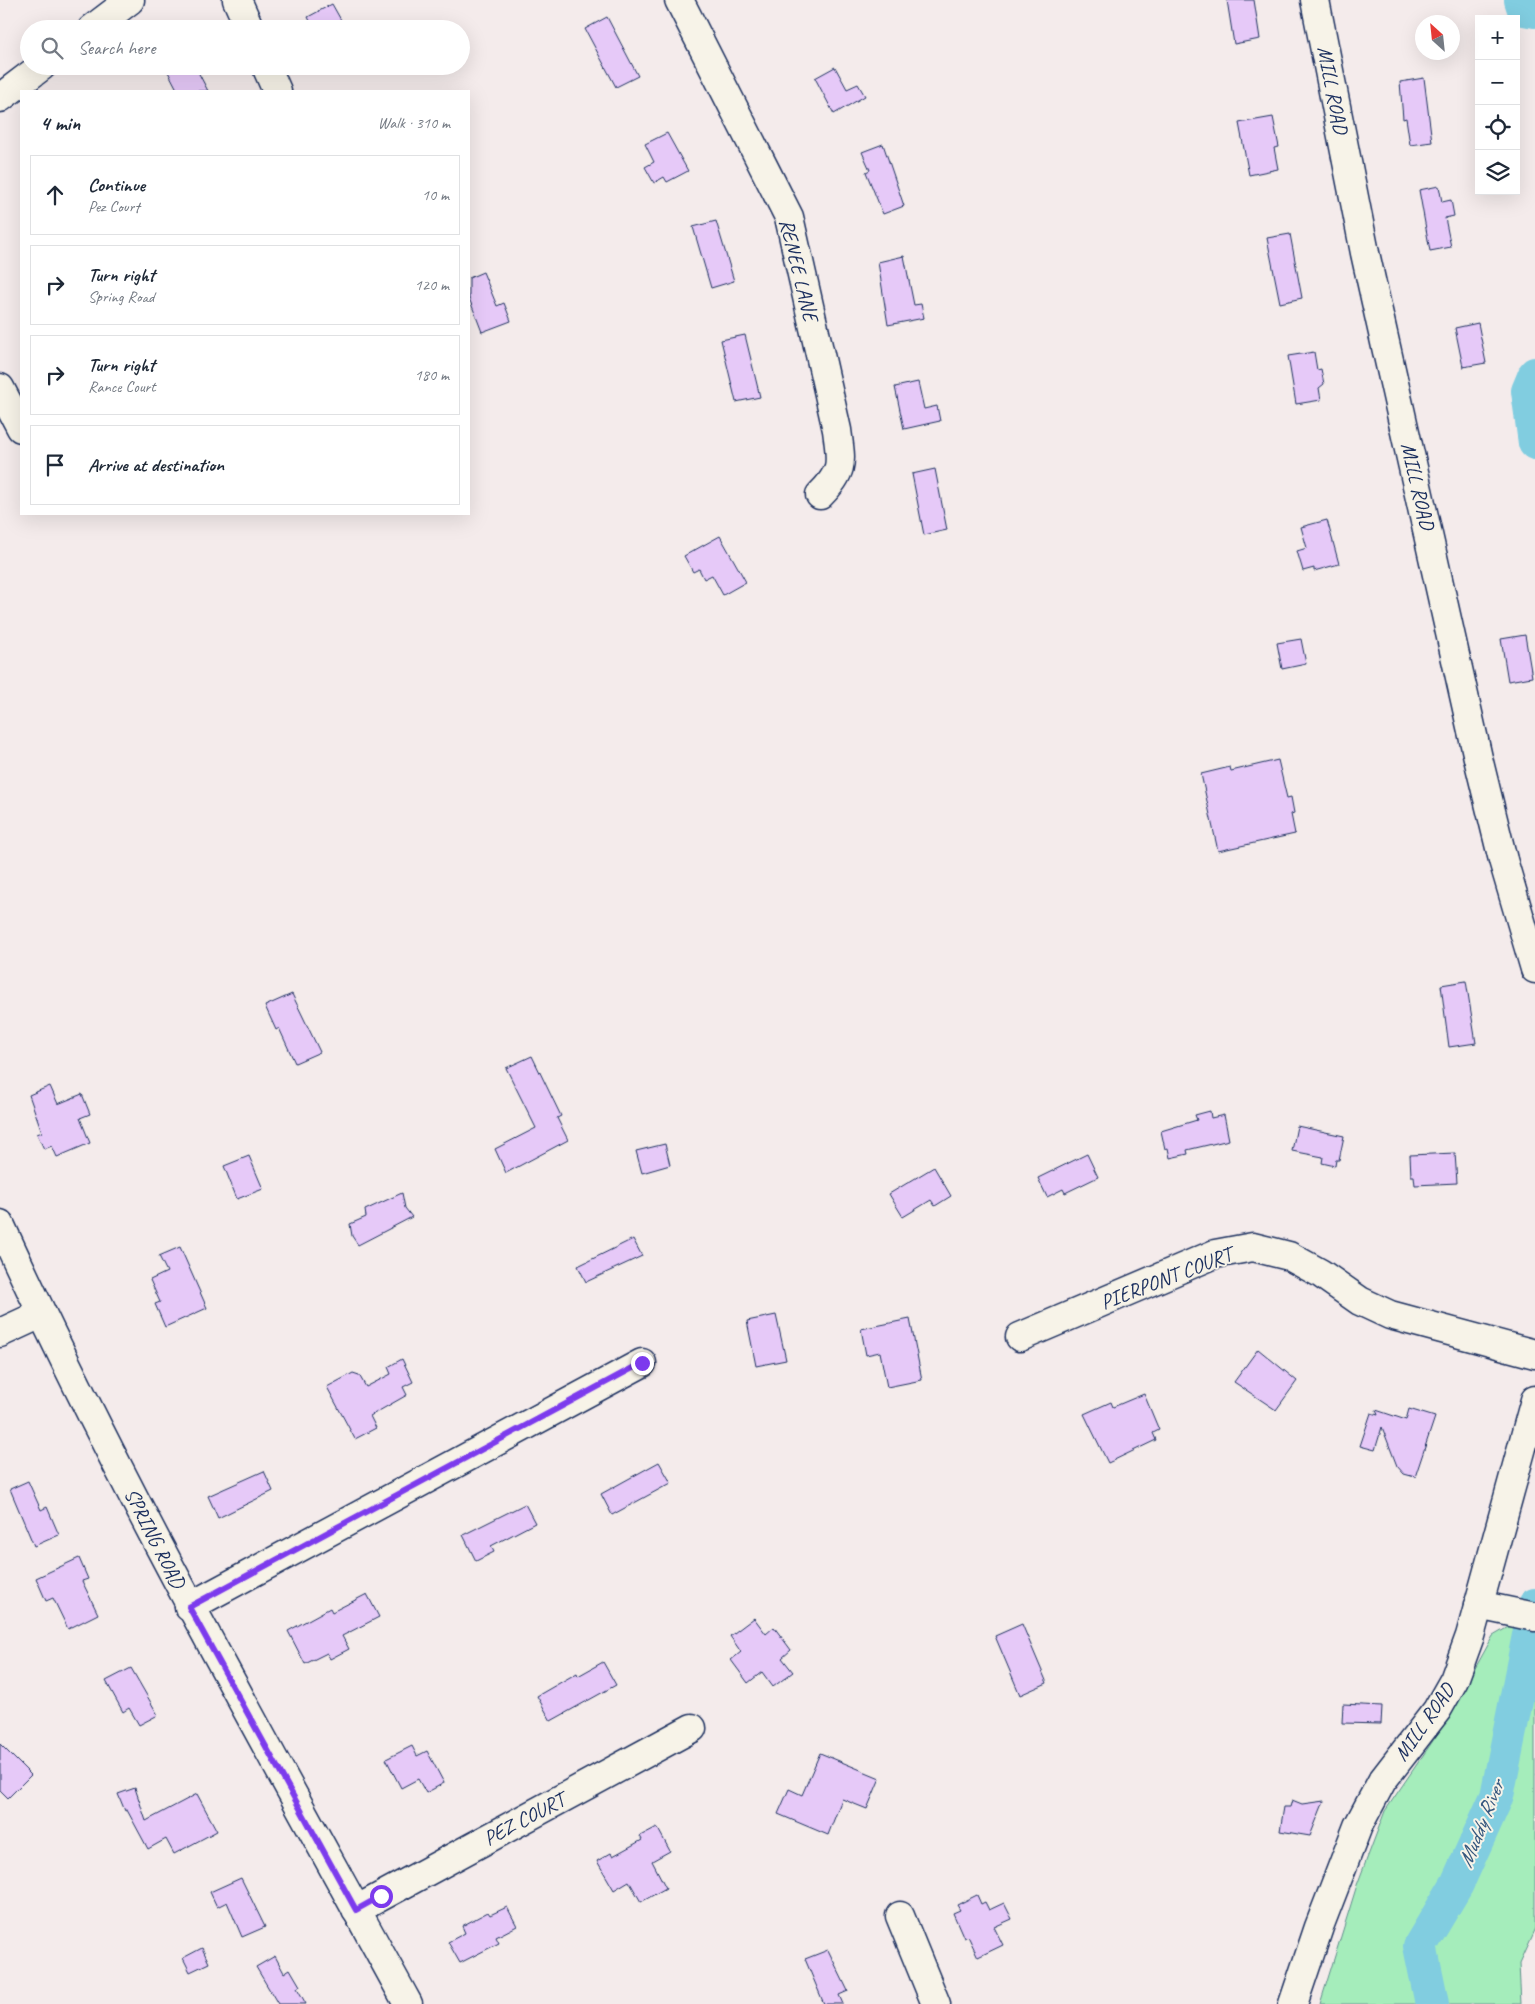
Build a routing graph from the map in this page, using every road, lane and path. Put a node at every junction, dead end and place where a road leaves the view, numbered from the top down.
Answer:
1 (130, 0) edge
2 (237, 0) edge
3 (679, 0) edge
4 (1315, 0) edge
5 (104, 20) edge
6 (246, 20) edge
7 (30, 75) edge
8 (270, 75) edge
9 (278, 90) edge
10 (0, 98) edge
11 (0, 388) edge
12 (20, 426) edge
13 (820, 494) dead end
14 (1535, 969) edge
15 (0, 1224) edge
16 (41, 1314) junction
17 (0, 1333) edge
18 (1020, 1337) dead end
19 (1535, 1354) edge
20 (642, 1363) dead end
21 (1535, 1400) edge
22 (1478, 1605) junction
23 (189, 1607) junction
24 (1524, 1615) edge
25 (692, 1728) dead end
26 (356, 1910) junction
27 (900, 1916) dead end
28 (408, 2004) edge
29 (936, 2004) edge
30 (1293, 2004) edge

1 - 5 street
2 - 6 street
3 - 13 street, RENEE LANE
4 - 14 street, MILL ROAD
7 - 10 street
8 - 9 street
11 - 12 street
15 - 16 street, SPRING ROAD
16 - 17 street
16 - 23 street, SPRING ROAD
18 - 19 street, PIERPONT COURT
20 - 23 street
21 - 22 street, MILL ROAD
22 - 24 street
22 - 30 street, MILL ROAD
23 - 26 street, SPRING ROAD
25 - 26 street, PEZ COURT
26 - 28 street, SPRING ROAD
27 - 29 street

